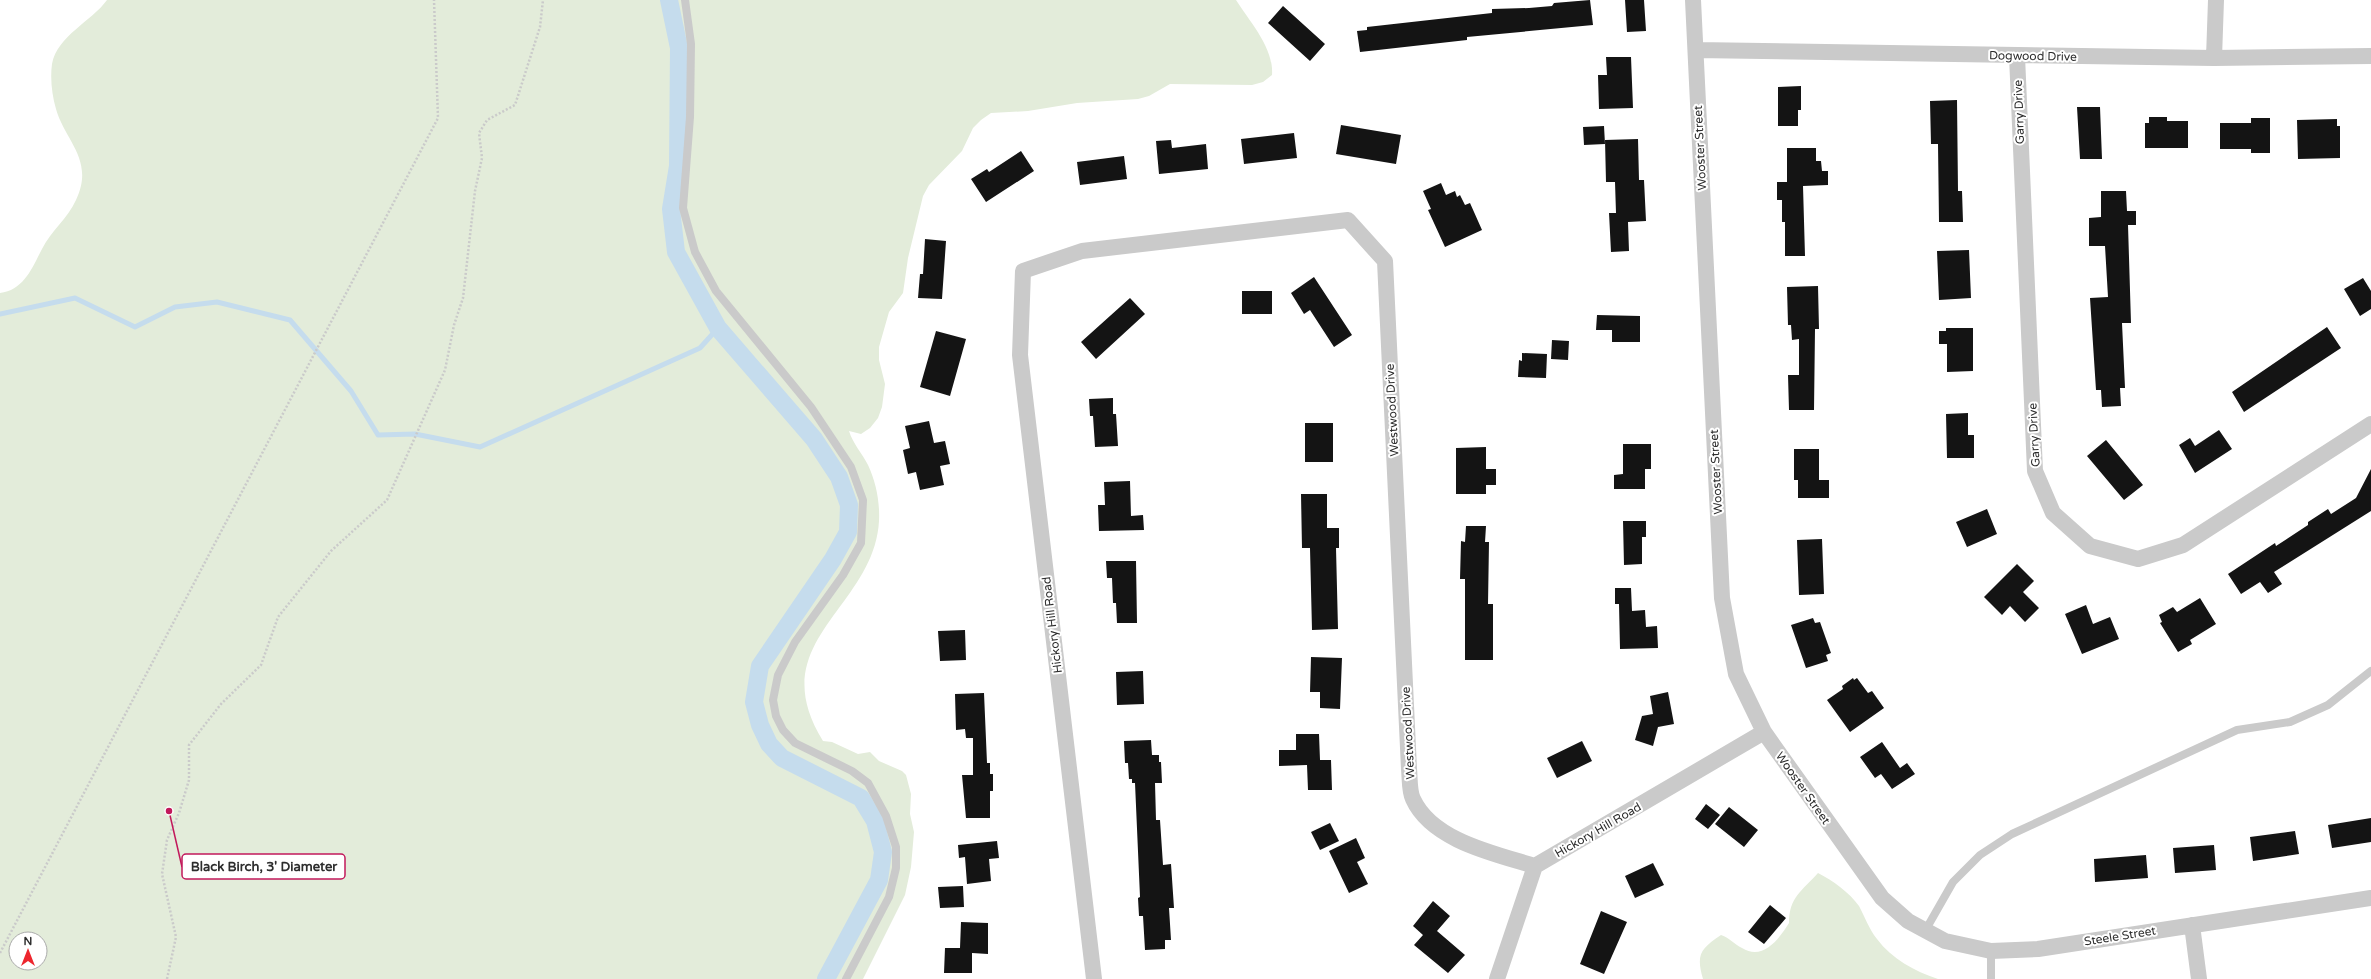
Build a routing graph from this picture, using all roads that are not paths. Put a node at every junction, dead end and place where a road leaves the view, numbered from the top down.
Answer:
1 (685, 0) edge
2 (1693, 0) edge
3 (2216, 0) edge
4 (1696, 50) junction
5 (2017, 56) junction
6 (2371, 56) edge
7 (2214, 58) junction
8 (1023, 271) joint
9 (2371, 424) edge
10 (2371, 671) edge
11 (1764, 732) junction
12 (1536, 866) junction
13 (1882, 898) joint
14 (2371, 898) edge
15 (2192, 925) junction
16 (1925, 931) junction
17 (1991, 951) junction
18 (846, 979) edge
19 (1094, 979) edge
20 (1497, 979) edge
21 (1990, 979) edge
22 (2199, 979) edge

1 - 18 lane
2 - 4 street, Wooster Street
3 - 7 street
4 - 5 street, Dogwood Drive
4 - 11 street, Wooster Street
5 - 7 street, Dogwood Drive
5 - 9 street, Garry Drive
6 - 7 street, Dogwood Drive
8 - 12 street, Westwood Drive
8 - 19 street, Hickory Hill Road
10 - 16 lane
11 - 12 street, Hickory Hill Road
11 - 13 street, Wooster Street
12 - 20 street
13 - 16 street, Steele Street
14 - 15 street, Steele Street
15 - 17 street, Steele Street
15 - 22 street
16 - 17 street, Steele Street
17 - 21 lane

